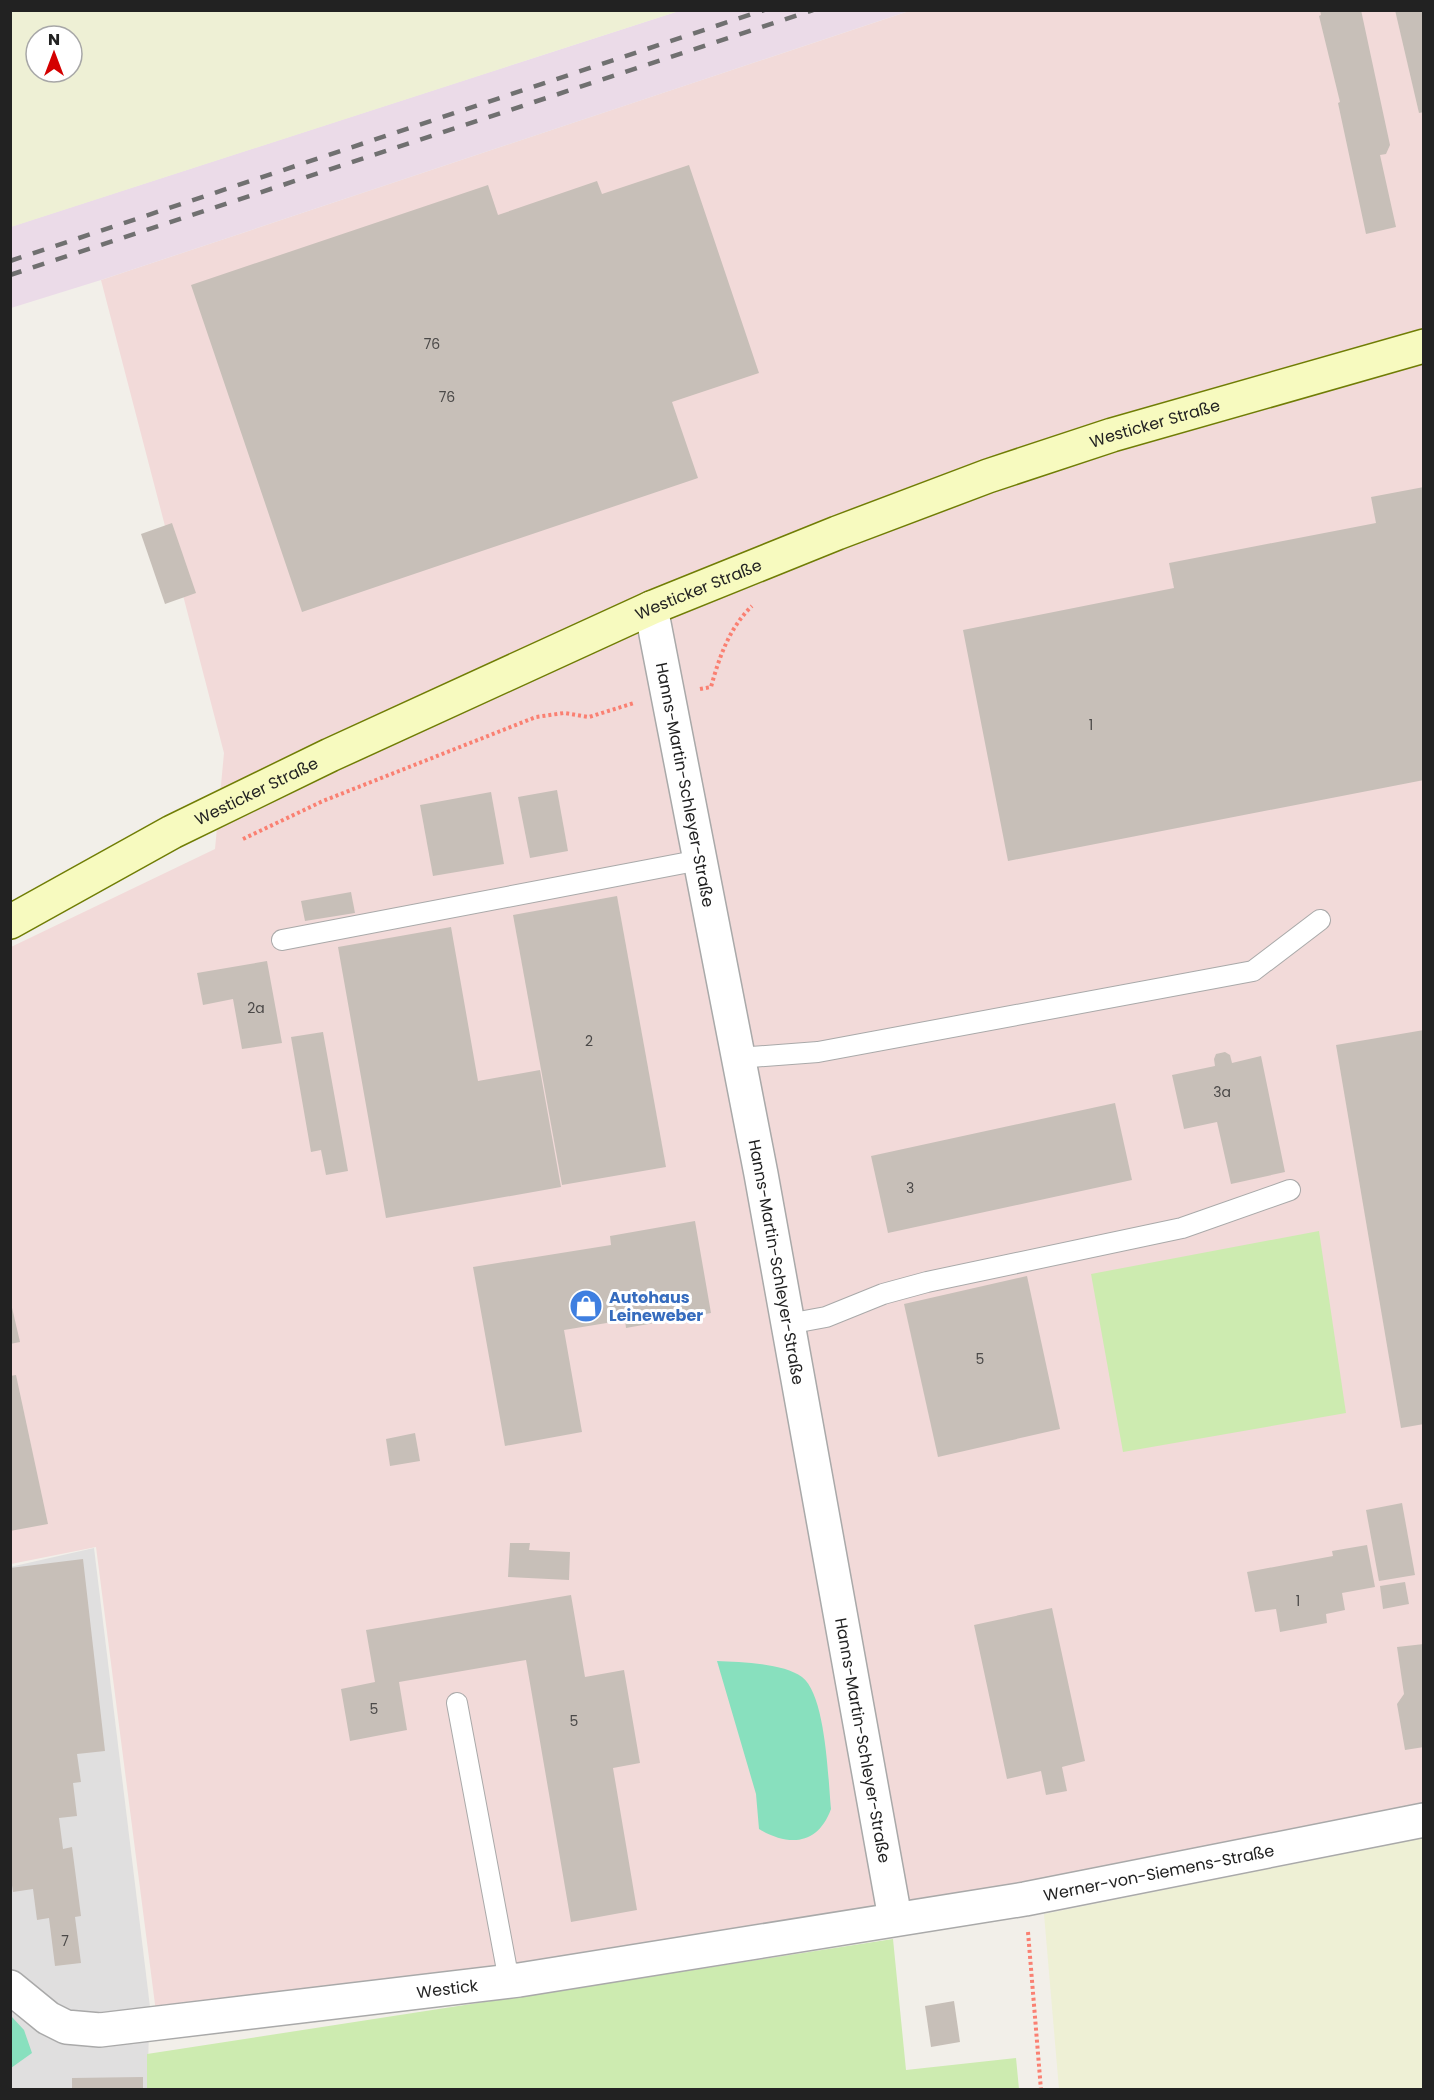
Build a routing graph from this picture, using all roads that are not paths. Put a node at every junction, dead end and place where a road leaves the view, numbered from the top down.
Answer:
1 (1424, 346) edge
2 (651, 608) junction
3 (700, 860) junction
4 (1320, 920) dead end
5 (10, 922) edge
6 (282, 940) dead end
7 (738, 1058) junction
8 (1290, 1190) dead end
9 (788, 1324) junction
10 (457, 1702) dead end
11 (1424, 1820) edge
12 (895, 1918) junction
13 (509, 1981) junction
14 (10, 1987) edge

1 - 2 main road, Westicker Straße
2 - 3 street, Hanns-Martin-Schleyer-Straße
2 - 5 main road, Westicker Straße
3 - 6 lane
3 - 7 street, Hanns-Martin-Schleyer-Straße
4 - 7 lane
7 - 9 street, Hanns-Martin-Schleyer-Straße
8 - 9 lane
9 - 12 street, Hanns-Martin-Schleyer-Straße
10 - 13 lane
11 - 12 street, Werner-von-Siemens-Straße
12 - 13 street, Westick
13 - 14 street, Westick

